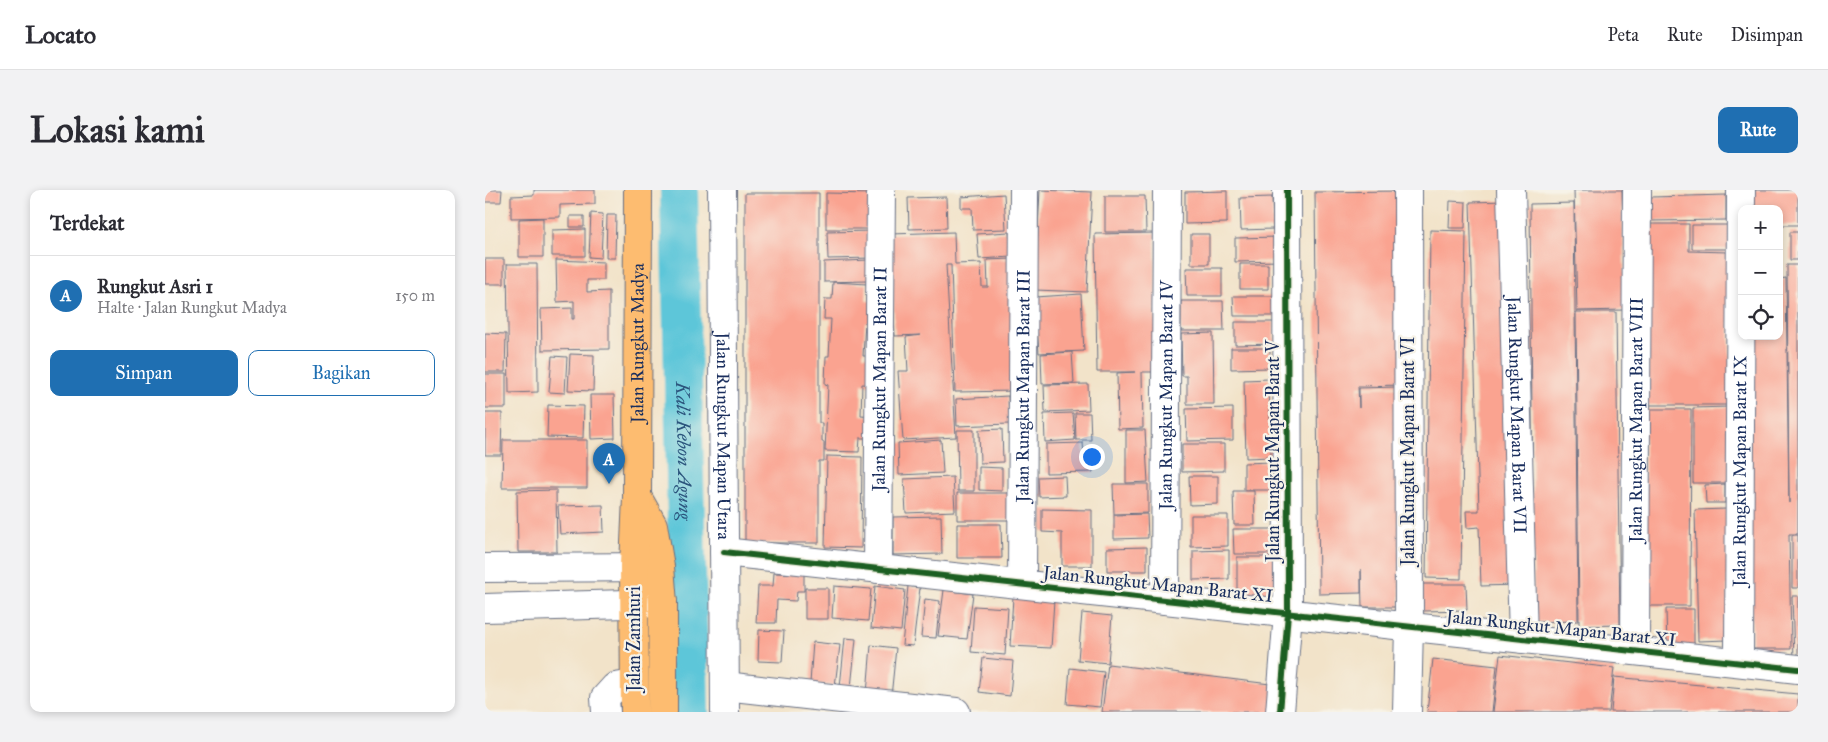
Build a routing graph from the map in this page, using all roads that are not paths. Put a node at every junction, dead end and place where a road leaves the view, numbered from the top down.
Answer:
1 (638, 190) edge
2 (722, 190) edge
3 (881, 190) edge
4 (1025, 190) edge
5 (1167, 190) edge
6 (1287, 190) edge
7 (1408, 190) edge
8 (1511, 190) edge
9 (1637, 190) edge
10 (1741, 190) edge
11 (724, 552) junction
12 (647, 566) junction
13 (485, 568) edge
14 (878, 569) junction
15 (1022, 584) junction
16 (1165, 600) junction
17 (663, 603) junction
18 (634, 604) junction
19 (485, 608) edge
20 (1289, 613) junction
21 (1409, 626) junction
22 (1523, 639) junction
23 (1635, 651) junction
24 (1739, 662) junction
25 (1798, 668) edge
26 (633, 684) junction
27 (725, 699) edge
28 (606, 712) edge
29 (635, 712) edge
30 (663, 712) edge
31 (956, 712) edge
32 (1280, 712) edge
33 (1407, 712) edge

1 - 12 main road, Jalan Rungkut Madya
2 - 11 street, Jalan Rungkut Mapan Utara
3 - 14 street, Jalan Rungkut Mapan Barat II
4 - 15 street, Jalan Rungkut Mapan Barat III
5 - 16 street, Jalan Rungkut Mapan Barat IV
6 - 20 street, Jalan Rungkut Mapan Barat V
7 - 21 street, Jalan Rungkut Mapan Barat VI
8 - 22 street, Jalan Rungkut Mapan Barat VII
9 - 23 street, Jalan Rungkut Mapan Barat VIII
10 - 24 street, Jalan Rungkut Mapan Barat IX
11 - 14 street, Jalan Rungkut Mapan Barat XI
11 - 27 street, Jalan Rungkut Mapan Utara
12 - 13 street
12 - 17 main road, Jalan Zamhuri
12 - 18 main road, Jalan Zamhuri
14 - 15 street, Jalan Rungkut Mapan Barat XI
15 - 16 street, Jalan Rungkut Mapan Barat XI
16 - 20 street, Jalan Rungkut Mapan Barat XI
17 - 18 street
17 - 30 main road, Jalan Zamhuri
18 - 19 street
18 - 26 main road, Jalan Zamhuri
20 - 21 street, Jalan Rungkut Mapan Barat XI
20 - 32 street, Jalan Rungkut Mapan Barat V
21 - 22 street, Jalan Rungkut Mapan Barat XI
21 - 33 street, Jalan Rungkut Mapan Barat VI
22 - 23 street, Jalan Rungkut Mapan Barat XI
23 - 24 street, Jalan Rungkut Mapan Barat XI
24 - 25 street, Jalan Rungkut Mapan Barat XI
26 - 28 street
26 - 29 main road, Jalan Zamhuri
27 - 31 street

